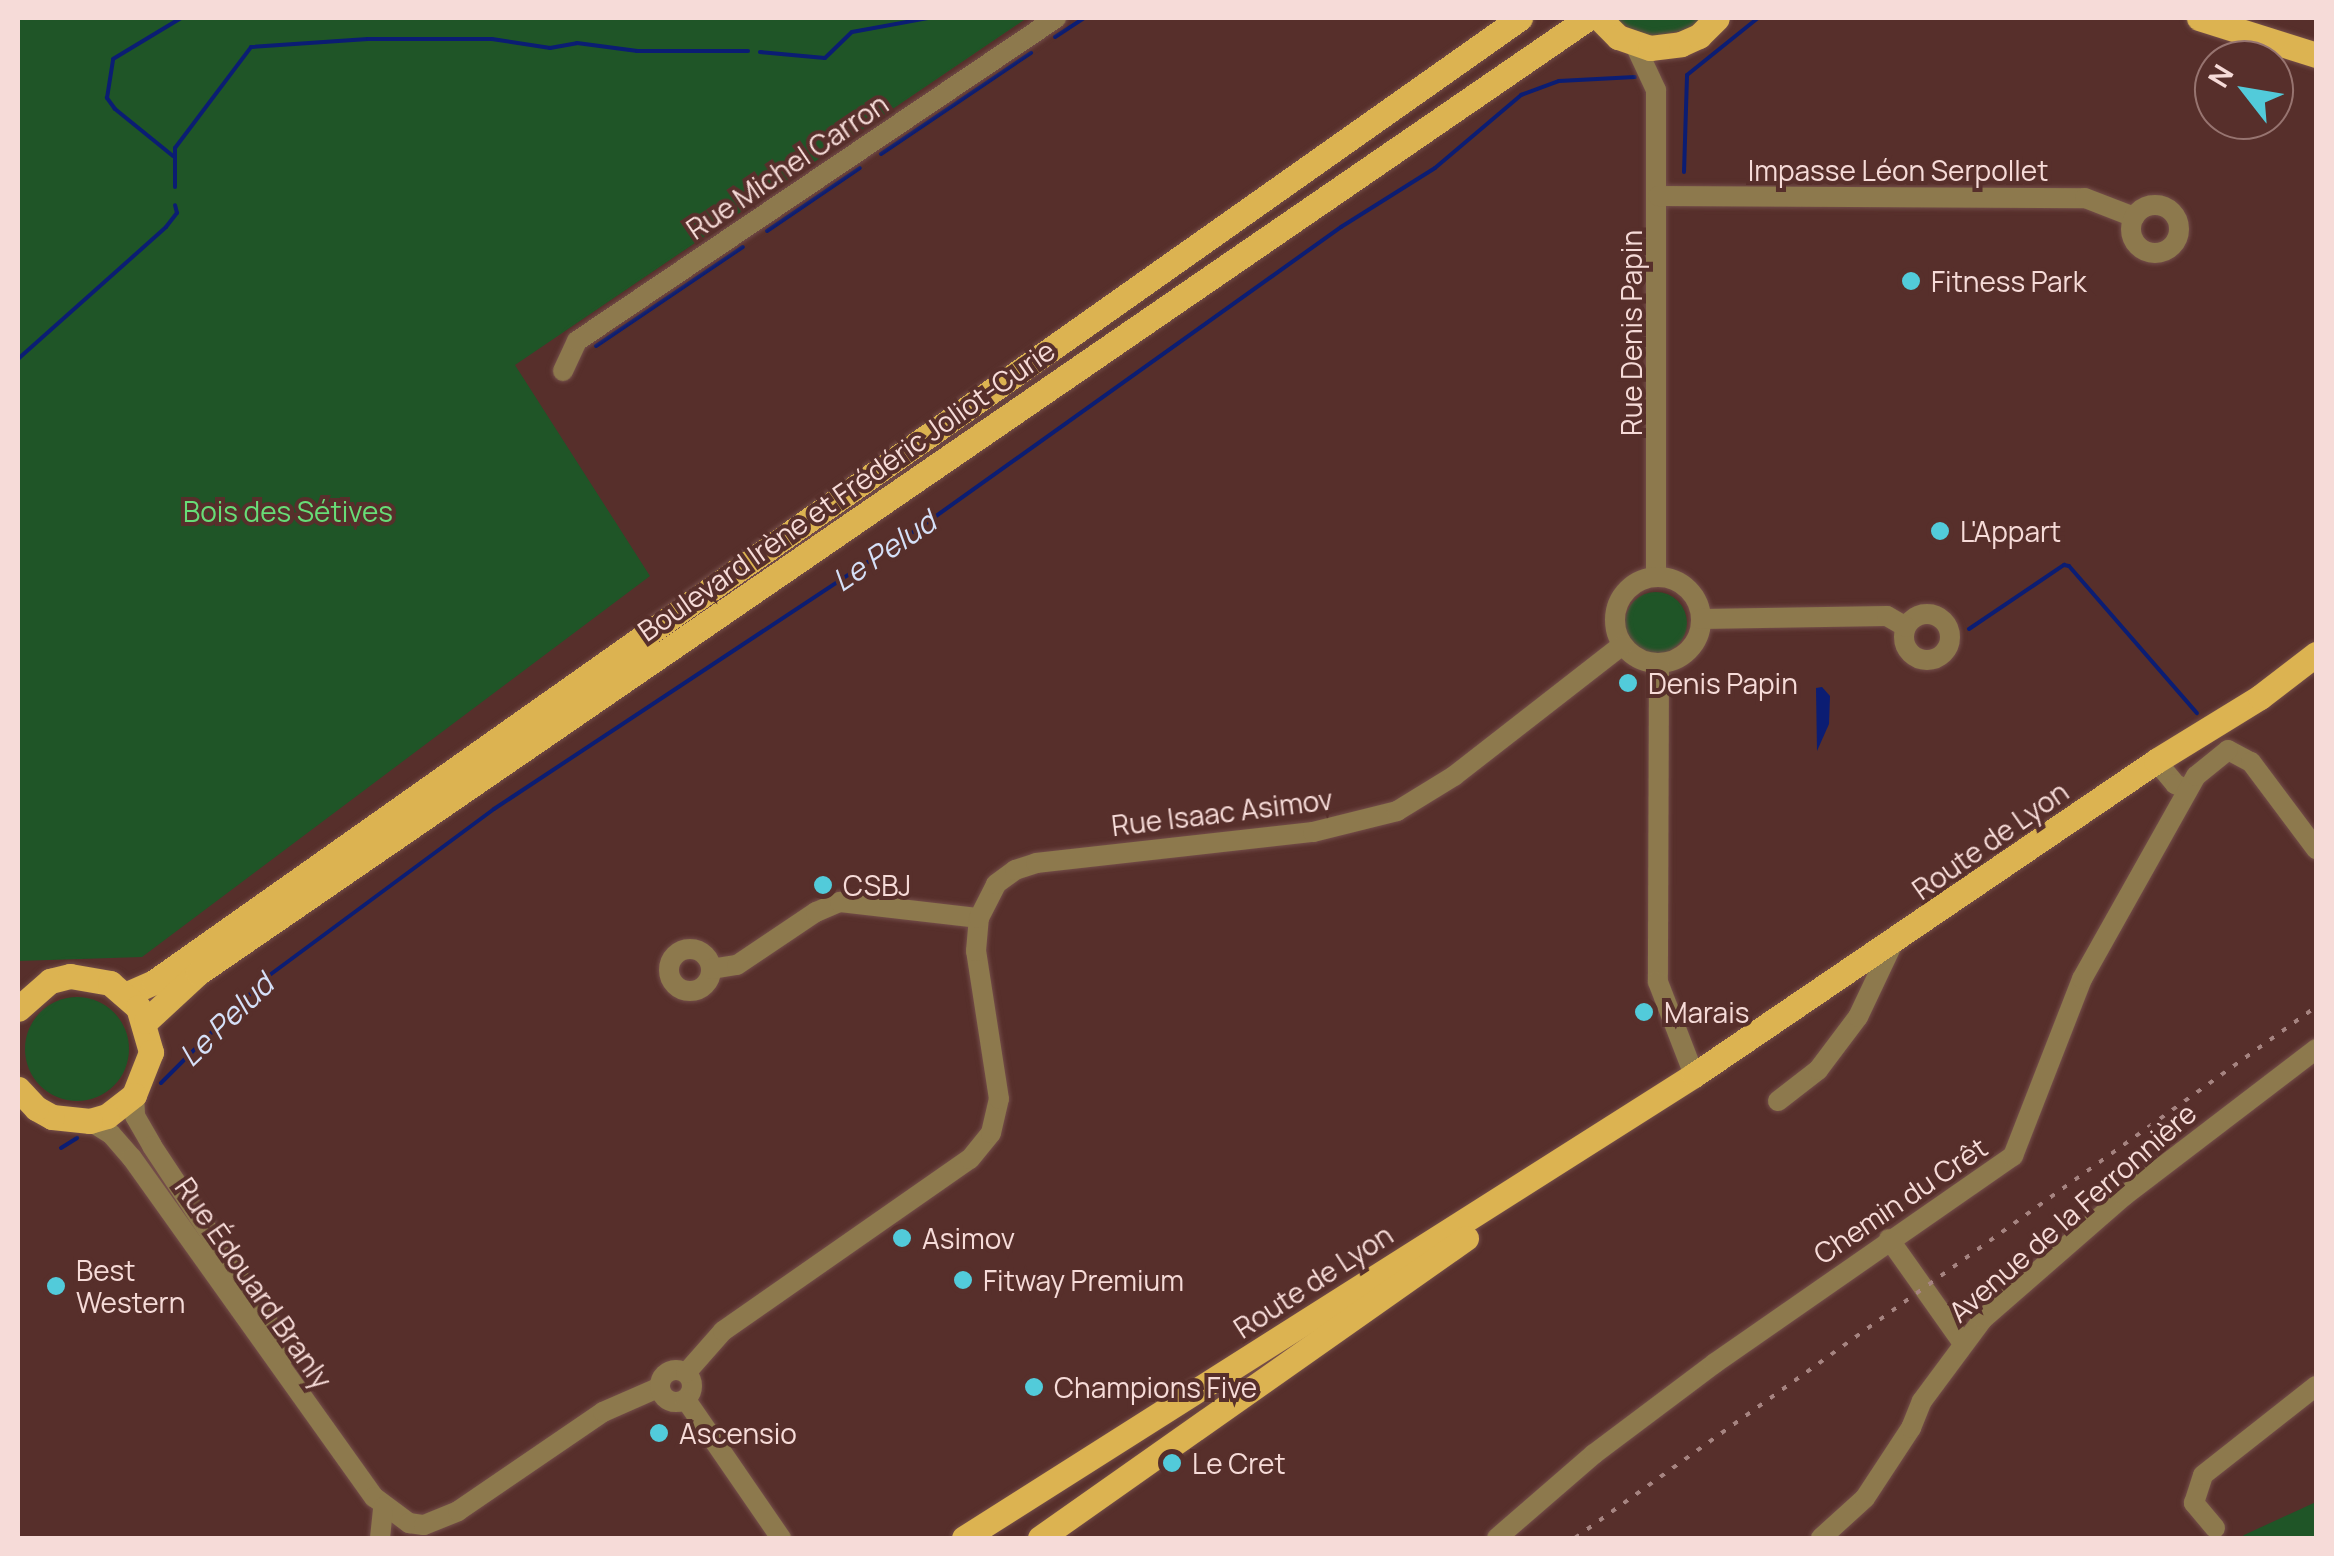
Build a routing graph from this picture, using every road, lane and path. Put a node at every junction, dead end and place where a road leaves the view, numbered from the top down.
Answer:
1 (1056, 18) edge
2 (1520, 18) edge
3 (1588, 18) edge
4 (1599, 18) edge
5 (1717, 18) edge
6 (2199, 18) edge
7 (1681, 44) junction
8 (1635, 45) junction
9 (2316, 55) edge
10 (1656, 90) junction
11 (1658, 196) junction
12 (2134, 217) dead end
13 (562, 372) dead end
14 (1656, 577) junction
15 (1701, 619) junction
16 (1906, 627) dead end
17 (2316, 638) edge
18 (1622, 644) junction
19 (2316, 654) edge
20 (1659, 664) junction
21 (2220, 718) junction
22 (2228, 750) junction
23 (2156, 761) junction
24 (2188, 790) junction
25 (2316, 849) edge
26 (979, 918) junction
27 (1892, 945) junction
28 (711, 968) dead end
29 (127, 994) junction
30 (23, 996) edge
31 (146, 1021) junction
32 (2316, 1049) edge
33 (1694, 1075) junction
34 (18, 1089) edge
35 (134, 1095) junction
36 (1778, 1102) dead end
37 (26, 1110) edge
38 (90, 1121) junction
39 (1889, 1239) junction
40 (1962, 1342) junction
41 (686, 1373) junction
42 (2316, 1386) edge
43 (660, 1387) junction
44 (686, 1400) junction
45 (364, 1485) junction
46 (384, 1506) junction
47 (2215, 1528) dead end
48 (416, 1532) edge
49 (380, 1538) edge
50 (781, 1538) edge
51 (964, 1538) edge
52 (1040, 1538) edge
53 (1497, 1538) edge
54 (1821, 1538) edge

1 - 13 street, Rue Michel Carron
2 - 29 main road, Boulevard Irène et Frédéric Joliot-Curie
3 - 31 main road, Boulevard Irène et Frédéric Joliot-Curie
4 - 8 main road
5 - 7 main road
6 - 9 main road
7 - 8 main road
7 - 10 street, Rue Denis Papin
8 - 10 street, Rue Denis Papin
10 - 11 street, Rue Denis Papin
11 - 12 street, Impasse Léon Serpollet
11 - 14 street, Rue Denis Papin
14 - 15 street
14 - 18 street
15 - 16 street
15 - 20 street
17 - 21 main road
18 - 20 street
18 - 26 street, Rue Isaac Asimov
19 - 21 main road
20 - 33 street
21 - 22 street
21 - 23 main road, Route de Lyon
22 - 24 street, Chemin du Crêt
22 - 25 street
23 - 24 street
23 - 27 main road, Route de Lyon
24 - 39 street, Chemin du Crêt
26 - 28 street
26 - 41 street
27 - 33 main road, Route de Lyon
27 - 36 street
29 - 30 main road
29 - 31 main road
31 - 35 main road
32 - 40 street, Avenue de la Ferronnière
33 - 51 main road, Route de Lyon
33 - 52 main road, Route de Lyon
34 - 37 main road
35 - 38 main road
35 - 45 street, Rue Édouard Branly
37 - 38 main road
38 - 45 street, Rue Édouard Branly
39 - 40 street
39 - 53 street, Chemin du Crêt
40 - 54 street, Avenue de la Ferronnière
41 - 43 street
41 - 44 street
42 - 47 street
43 - 44 street
43 - 48 street, Rue Édouard Branly
44 - 50 street
45 - 46 street, Rue Édouard Branly
46 - 48 street, Rue Édouard Branly
46 - 49 street

